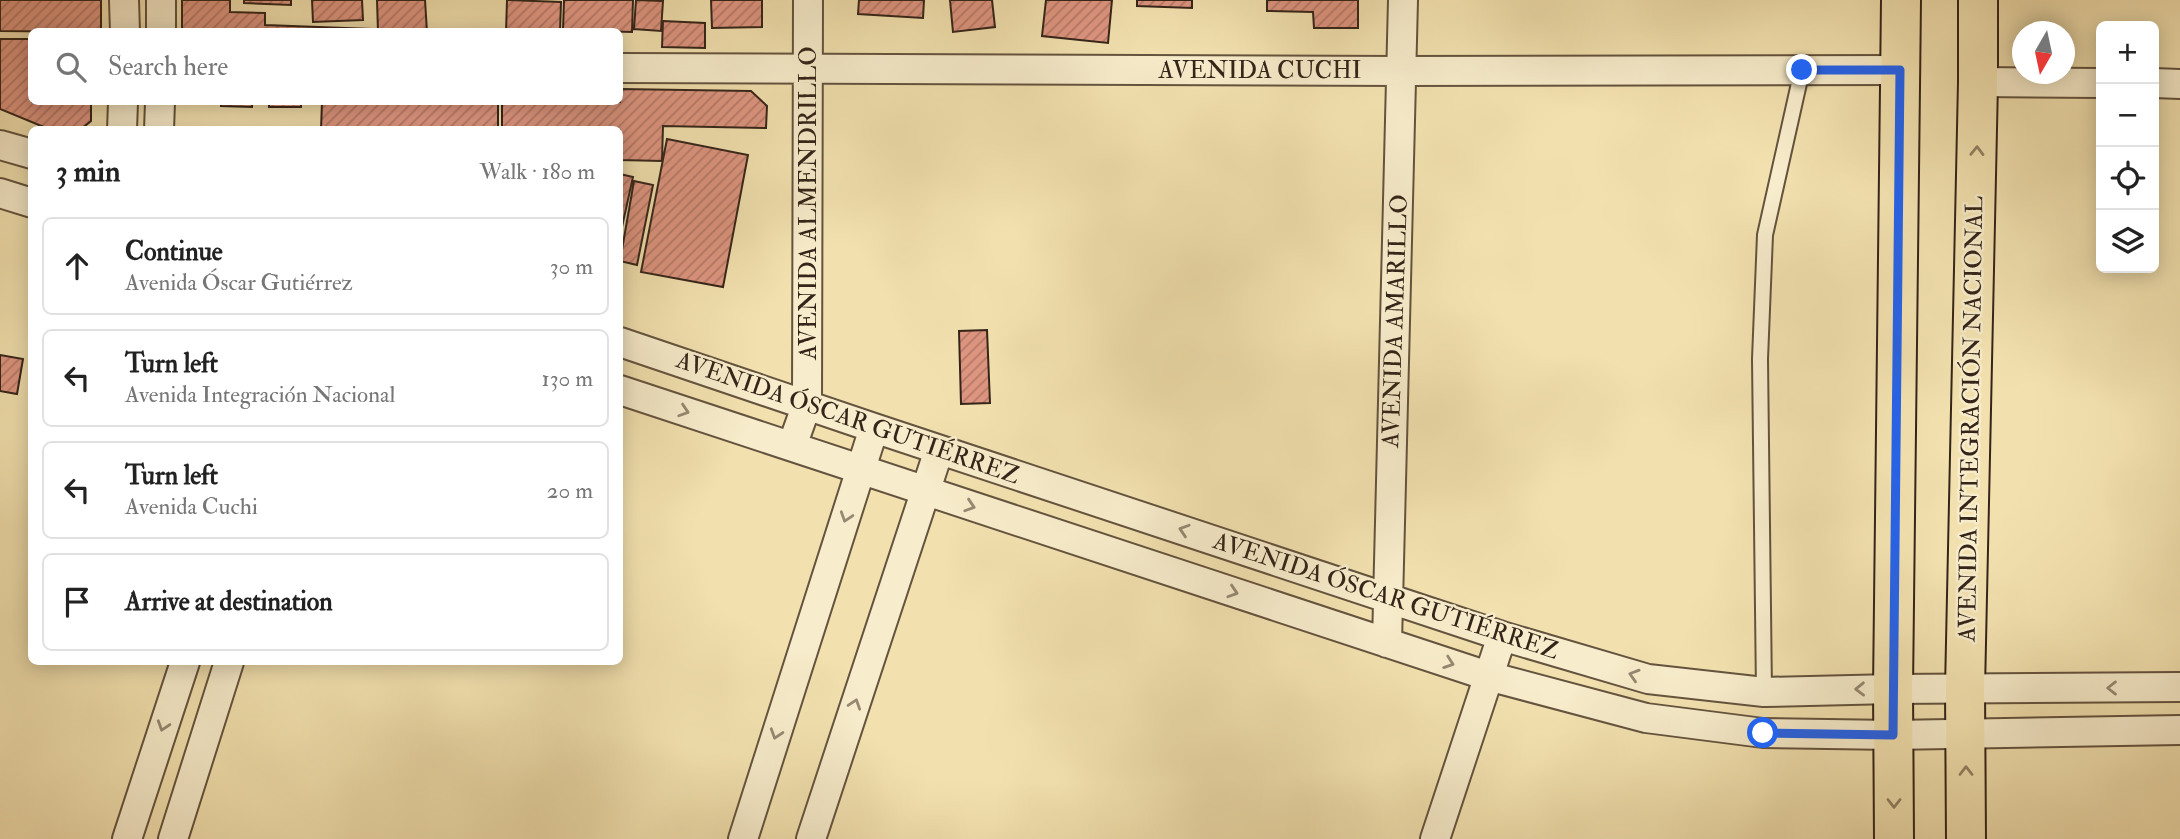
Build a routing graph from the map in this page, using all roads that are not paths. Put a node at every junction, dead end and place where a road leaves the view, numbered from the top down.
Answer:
1 (124, 0) edge
2 (161, 0) edge
3 (808, 0) edge
4 (1403, 0) edge
5 (1901, 0) edge
6 (1978, 0) edge
7 (125, 28) edge
8 (161, 28) edge
9 (623, 68) edge
10 (809, 68) junction
11 (1802, 70) junction
12 (1900, 70) junction
13 (1402, 71) junction
14 (1978, 82) junction
15 (2096, 83) edge
16 (2159, 83) edge
17 (2180, 84) edge
18 (123, 105) edge
19 (160, 105) edge
20 (122, 126) edge
21 (159, 126) edge
22 (0, 145) edge
23 (28, 153) edge
24 (0, 193) edge
25 (28, 202) edge
26 (623, 343) edge
27 (623, 391) edge
28 (807, 404) junction
29 (874, 428) junction
30 (792, 446) junction
31 (939, 450) junction
32 (861, 469) junction
33 (925, 491) junction
34 (1387, 596) junction
35 (1502, 636) junction
36 (1387, 642) junction
37 (184, 665) edge
38 (228, 665) edge
39 (1488, 676) junction
40 (2180, 687) edge
41 (1893, 689) junction
42 (1965, 689) junction
43 (1764, 692) junction
44 (2180, 730) edge
45 (1966, 733) junction
46 (1893, 735) junction
47 (127, 839) edge
48 (173, 839) edge
49 (743, 839) edge
50 (811, 839) edge
51 (1435, 839) edge
52 (1894, 839) edge
53 (1965, 839) edge

1 - 7 street
2 - 8 street
3 - 10 street, AVENIDA ALMENDRILLO
4 - 13 street, AVENIDA AMARILLO
5 - 12 main road
6 - 14 main road, AVENIDA INTEGRACIÓN NACIONAL
9 - 10 street, AVENIDA CUCHI
10 - 13 street, AVENIDA CUCHI
10 - 28 street, AVENIDA ALMENDRILLO
11 - 12 street, AVENIDA CUCHI
11 - 13 street, AVENIDA CUCHI
11 - 43 lane
12 - 41 main road
13 - 34 street, AVENIDA AMARILLO
14 - 15 street
42 -> 14 main road, AVENIDA INTEGRACIÓN NACIONAL
16 - 17 street
18 - 20 street
19 - 21 street
22 - 23 street
24 - 25 street
26 - 28 street, AVENIDA ÓSCAR GUTIÉRREZ
27 -> 30 street, AVENIDA ÓSCAR GUTIÉRREZ
28 - 29 street, AVENIDA ÓSCAR GUTIÉRREZ
28 - 30 street, AVENIDA ALMENDRILLO
29 - 31 street, AVENIDA ÓSCAR GUTIÉRREZ
29 - 32 street
30 - 32 street, AVENIDA ÓSCAR GUTIÉRREZ
31 - 33 street
34 -> 31 street, AVENIDA ÓSCAR GUTIÉRREZ
32 - 33 street, AVENIDA ÓSCAR GUTIÉRREZ
32 -> 49 street
33 -> 36 street, AVENIDA ÓSCAR GUTIÉRREZ
50 -> 33 street
34 - 35 street, AVENIDA ÓSCAR GUTIÉRREZ
34 - 36 street, AVENIDA AMARILLO
35 - 39 street
43 -> 35 street, AVENIDA ÓSCAR GUTIÉRREZ
36 -> 39 street, AVENIDA ÓSCAR GUTIÉRREZ
37 -> 47 street
38 - 48 street
39 - 46 street, AVENIDA ÓSCAR GUTIÉRREZ
39 - 51 street
40 -> 42 street, AVENIDA ÓSCAR GUTIÉRREZ
41 - 42 street, AVENIDA ÓSCAR GUTIÉRREZ
41 -> 43 street, AVENIDA ÓSCAR GUTIÉRREZ
41 - 46 main road
42 - 45 main road, AVENIDA INTEGRACIÓN NACIONAL
44 - 45 street, AVENIDA ÓSCAR GUTIÉRREZ
45 - 46 street, AVENIDA ÓSCAR GUTIÉRREZ
53 -> 45 main road, AVENIDA INTEGRACIÓN NACIONAL
46 -> 52 main road

